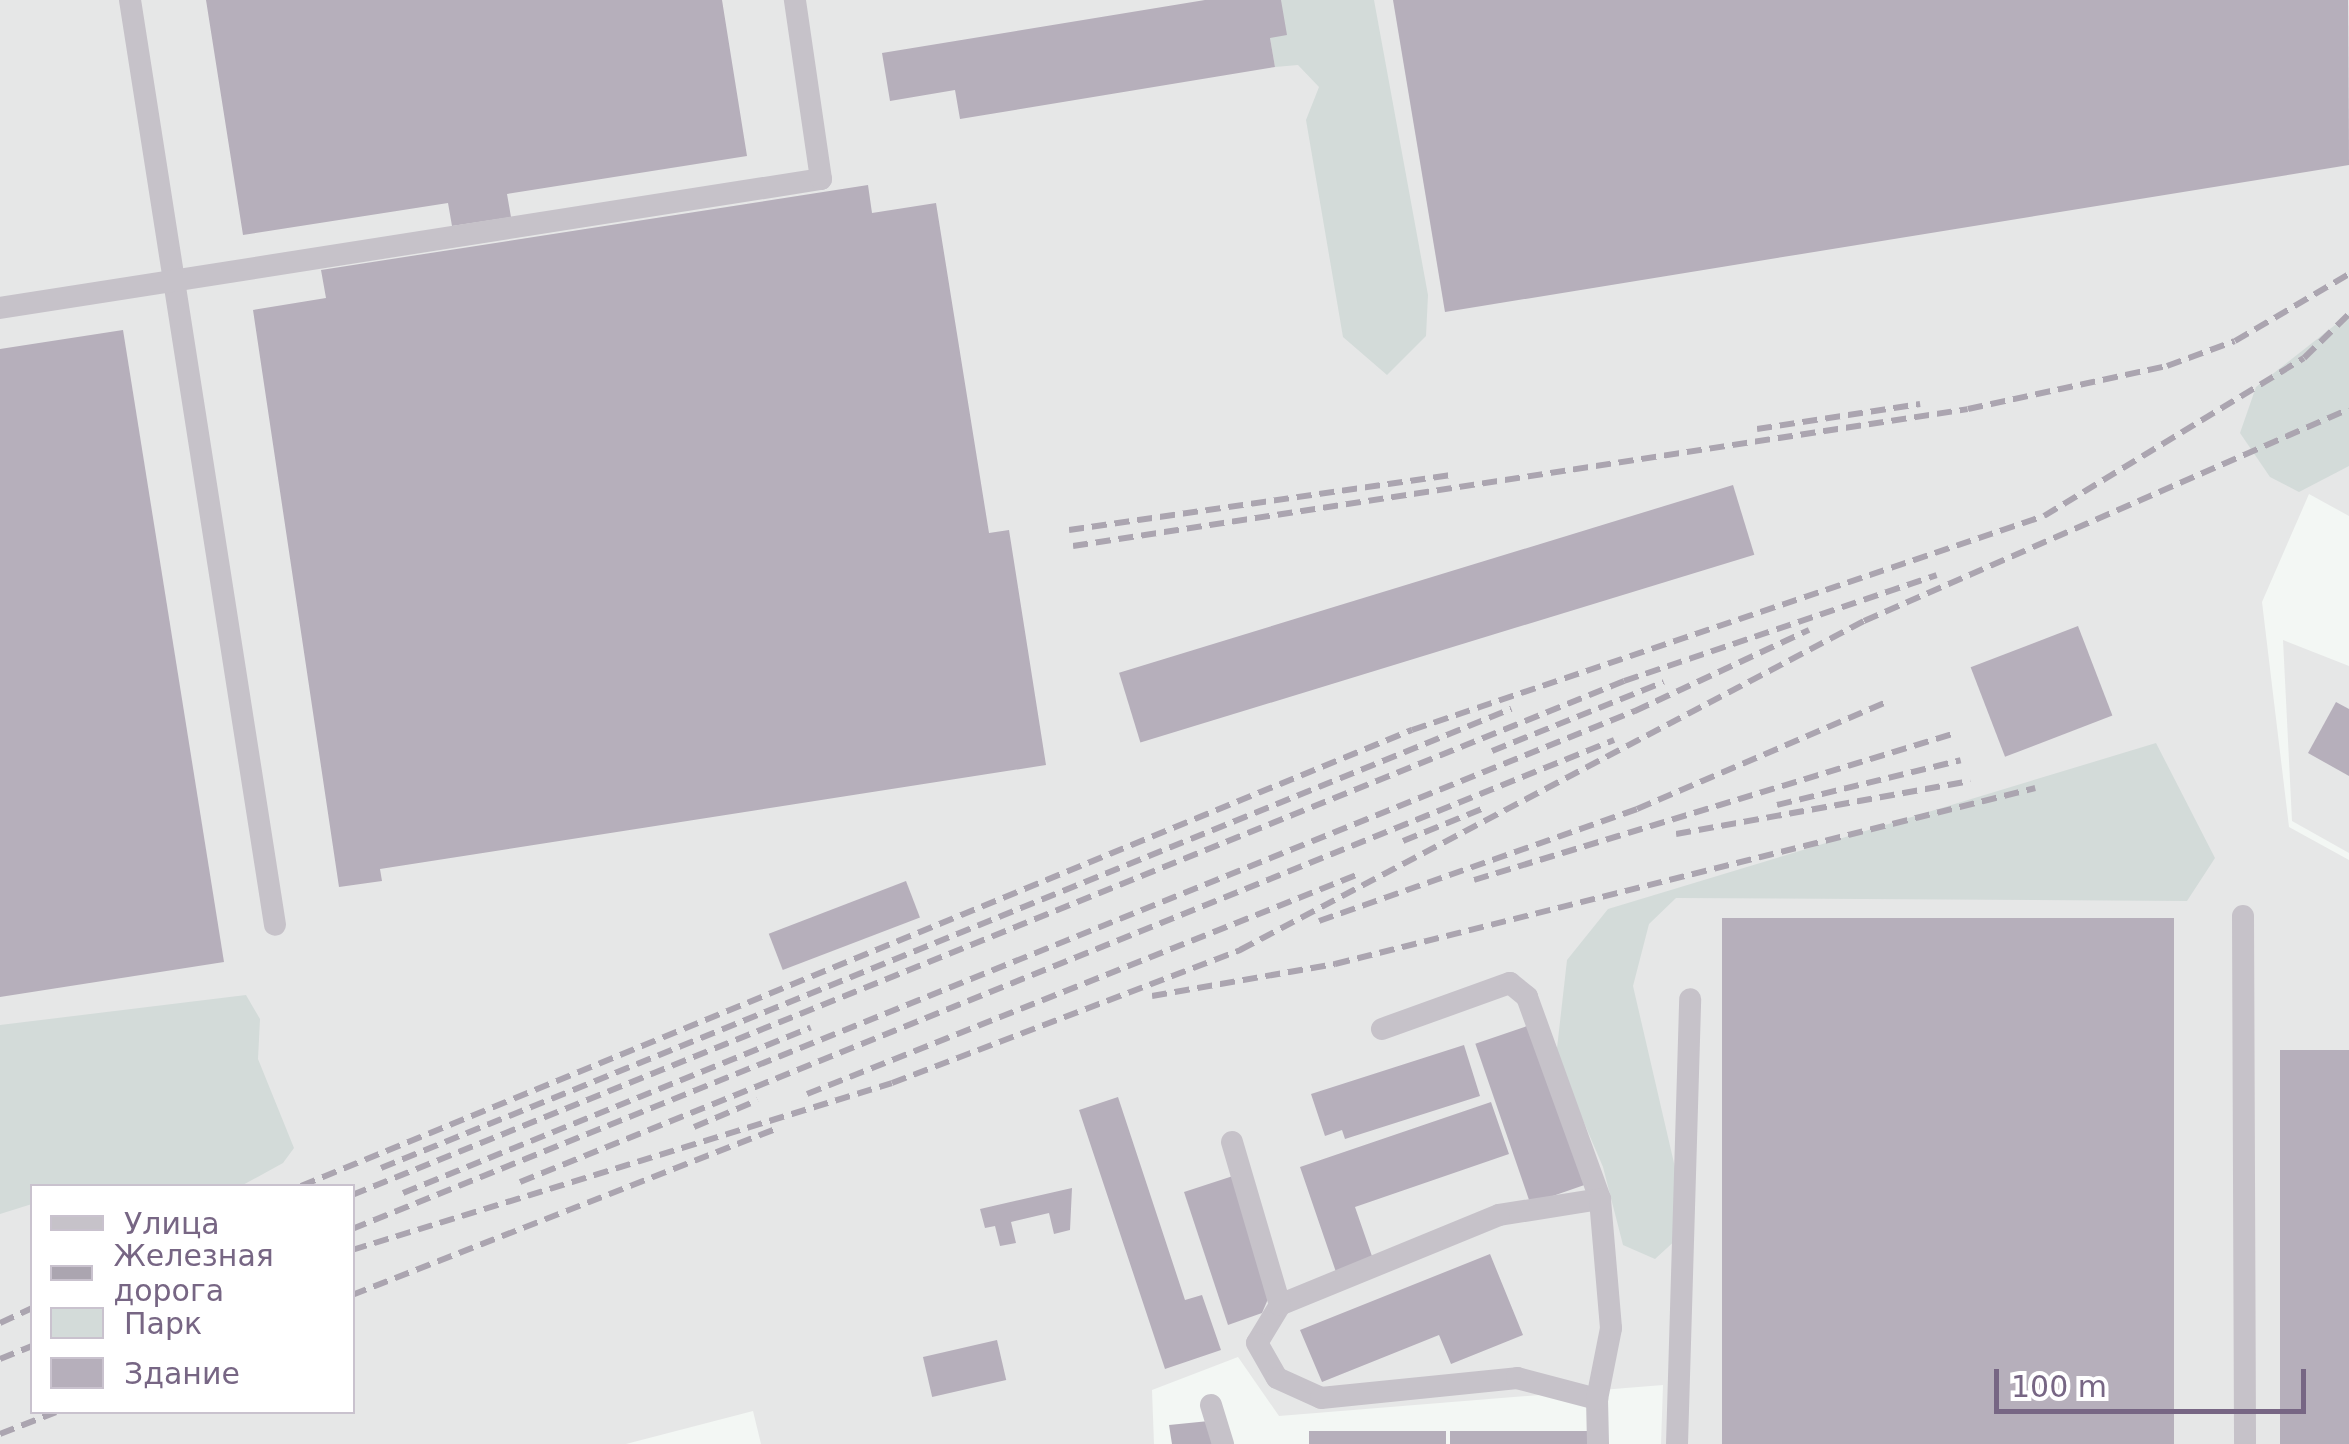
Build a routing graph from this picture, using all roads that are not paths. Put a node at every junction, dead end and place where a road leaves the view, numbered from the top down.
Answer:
1 (130, 0) edge
2 (795, 0) edge
3 (176, 280) junction
4 (0, 308) edge
5 (2243, 916) dead end
6 (276, 925) dead end
7 (1690, 1000) dead end
8 (1382, 1029) dead end
9 (1232, 1142) dead end
10 (1600, 1199) junction
11 (1280, 1305) junction
12 (1597, 1399) junction
13 (1211, 1405) dead end
14 (1223, 1444) edge
15 (1598, 1444) edge
16 (1677, 1444) edge
17 (2244, 1444) edge

1 - 3 lane
2 - 3 lane
3 - 4 lane
3 - 6 lane
5 - 17 lane
7 - 16 lane
8 - 10 lane
9 - 11 lane
10 - 11 lane
10 - 12 lane
11 - 12 lane
12 - 15 lane
13 - 14 lane

